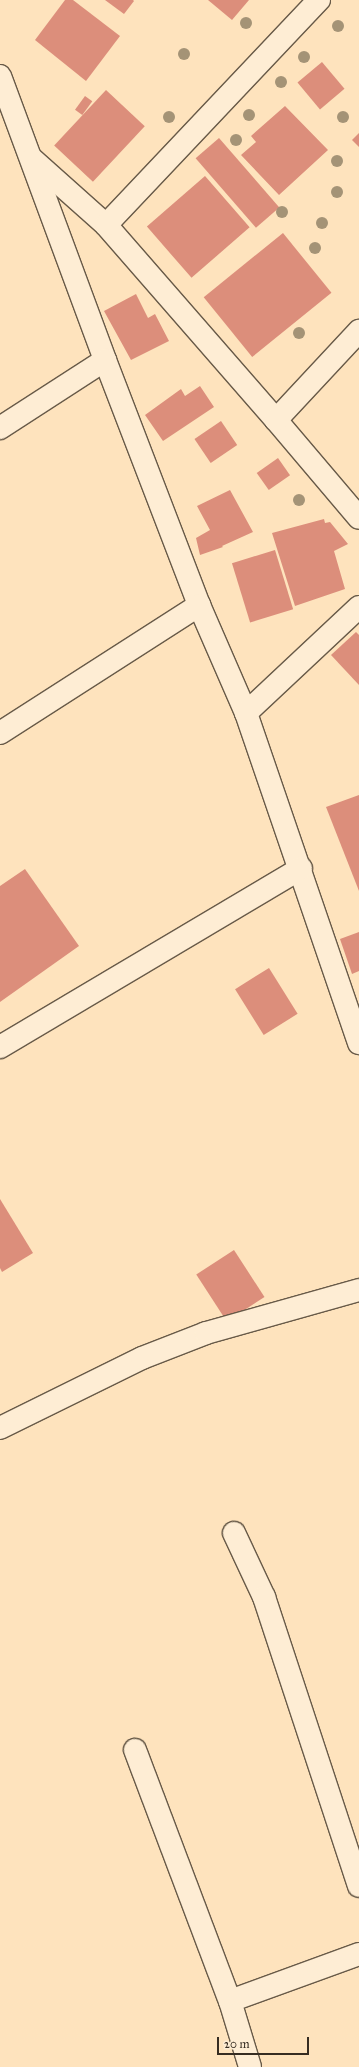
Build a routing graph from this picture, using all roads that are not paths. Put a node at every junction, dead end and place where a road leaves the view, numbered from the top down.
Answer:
1 (319, 0) edge
2 (0, 76) edge
3 (30, 157) junction
4 (106, 225) junction
5 (359, 331) edge
6 (105, 360) junction
7 (276, 420) junction
8 (0, 428) edge
9 (359, 518) edge
10 (199, 605) junction
11 (359, 607) edge
12 (246, 713) junction
13 (0, 733) edge
14 (300, 868) junction
15 (359, 1043) edge
16 (0, 1047) edge
17 (359, 1290) edge
18 (0, 1428) edge
19 (234, 1533) dead end
20 (135, 1750) dead end
21 (359, 1886) edge
22 (359, 1954) edge
23 (230, 2001) junction
24 (250, 2067) edge

1 - 4 street
2 - 3 street
3 - 4 street
3 - 6 street
4 - 7 street
5 - 7 street
6 - 8 street
6 - 10 street
7 - 9 street
10 - 12 street
10 - 13 street
11 - 12 street
12 - 14 street
14 - 15 street
14 - 16 street
17 - 18 street
19 - 21 street
20 - 23 street
22 - 23 street
23 - 24 street

